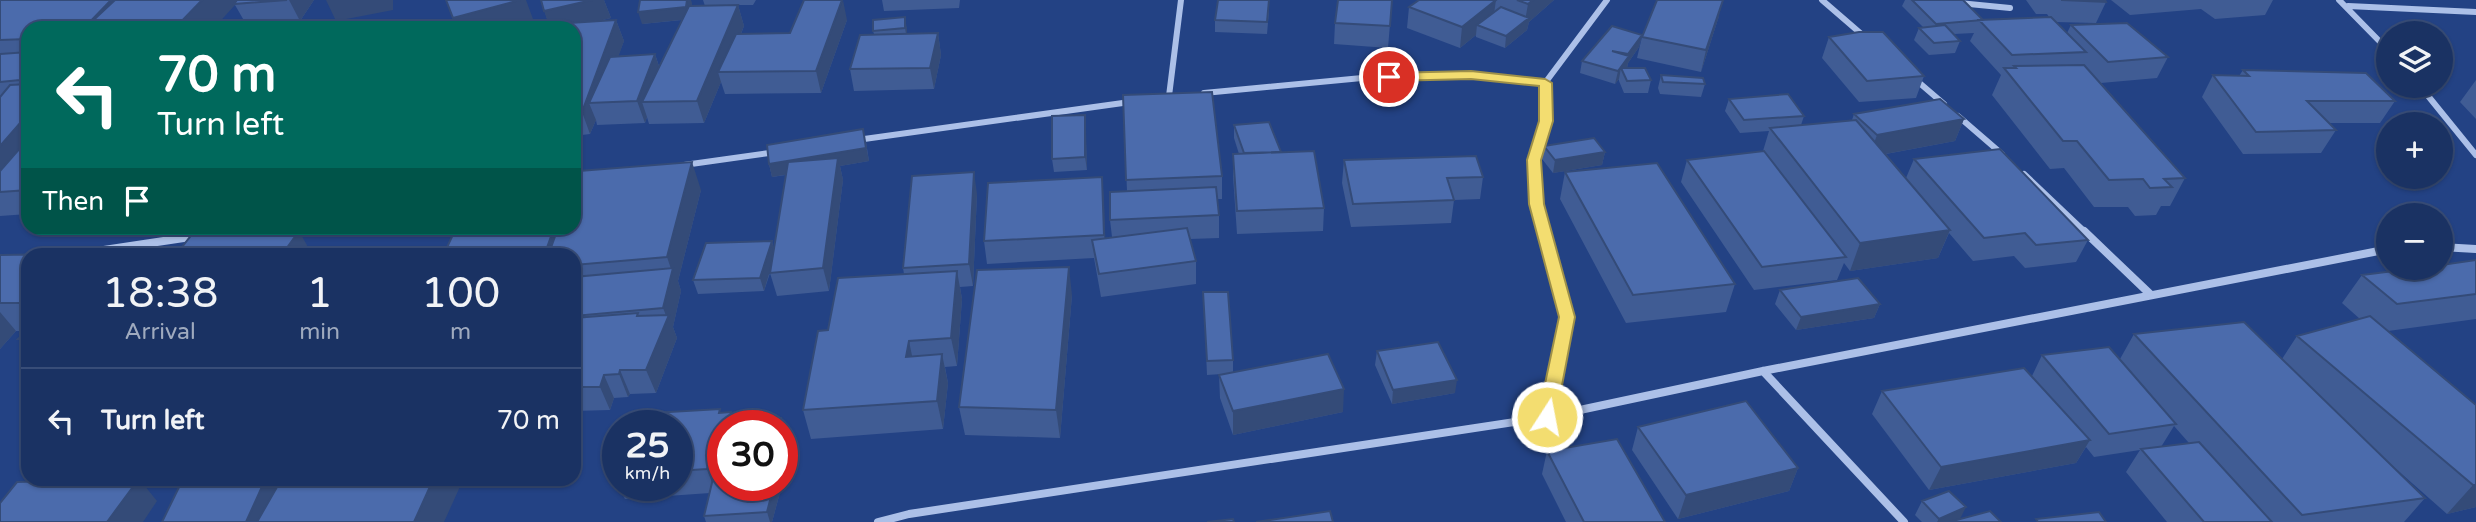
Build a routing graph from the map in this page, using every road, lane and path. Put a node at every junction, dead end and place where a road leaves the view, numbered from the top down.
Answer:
1 (1181, 0) edge
2 (1607, 0) edge
3 (1822, 0) edge
4 (2339, 0) edge
5 (1951, 2) edge
6 (2348, 6) junction
7 (2010, 8) dead end
8 (2476, 12) edge
9 (2376, 37) edge
10 (1873, 44) edge
11 (1914, 78) edge
12 (1545, 83) junction
13 (1196, 93) edge
14 (1182, 95) edge
15 (1169, 96) junction
16 (1155, 98) edge
17 (2430, 98) edge
18 (1141, 100) edge
19 (852, 141) edge
20 (785, 151) edge
21 (2476, 155) edge
22 (2006, 157) edge
23 (680, 166) edge
24 (2016, 166) edge
25 (209, 235) edge
26 (119, 248) edge
27 (2453, 248) edge
28 (2476, 249) edge
29 (2376, 252) edge
30 (2151, 295) junction
31 (1763, 371) junction
32 (1547, 417) junction
33 (909, 518) edge
34 (878, 522) edge
35 (1904, 522) edge

1 - 15 street
2 - 12 street
3 - 10 street
4 - 6 street
5 - 7 street
6 - 8 street
6 - 9 street
11 - 22 street
12 - 13 street
12 - 32 street
14 - 15 street
15 - 16 street
17 - 21 street
18 - 19 street
20 - 23 street
24 - 30 street
25 - 26 street
27 - 28 street
29 - 30 street
30 - 31 street
31 - 32 street
31 - 35 street
32 - 33 street
33 - 34 street

